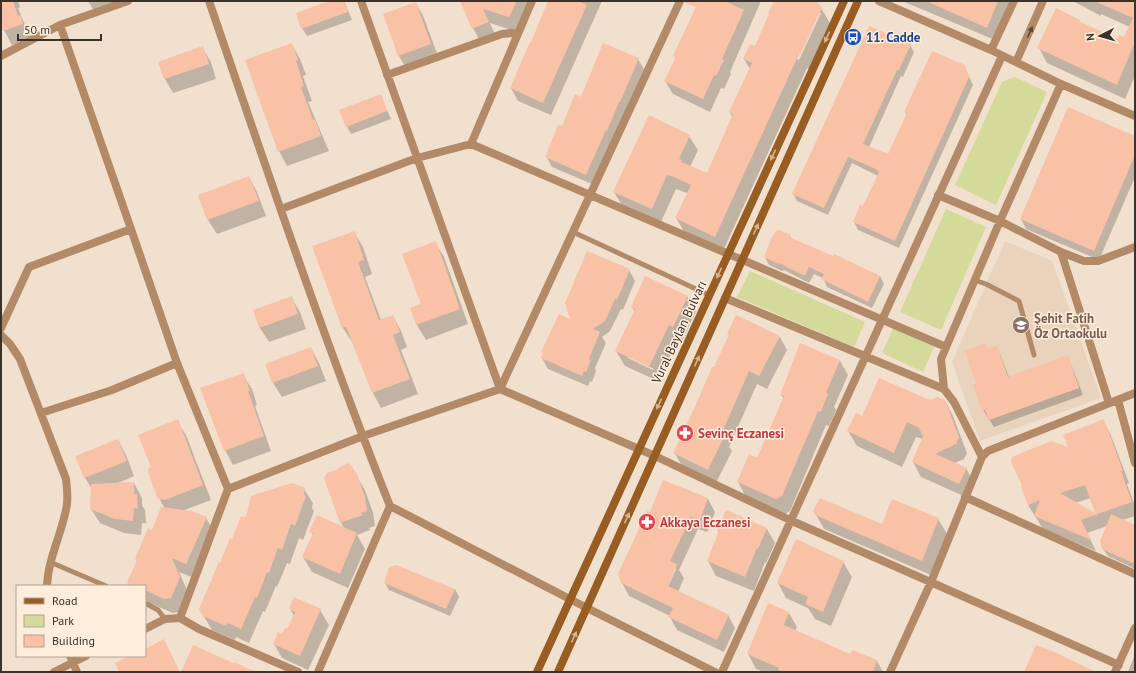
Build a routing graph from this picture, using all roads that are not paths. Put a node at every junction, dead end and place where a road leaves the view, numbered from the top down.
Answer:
1 (128, 1) edge
2 (209, 1) edge
3 (360, 1) edge
4 (532, 1) edge
5 (680, 1) edge
6 (844, 1) edge
7 (858, 1) edge
8 (879, 1) edge
9 (1014, 1) edge
10 (1043, 1) edge
11 (60, 25) junction
12 (518, 34) junction
13 (991, 50) junction
14 (1, 56) edge
15 (1002, 56) junction
16 (1016, 62) junction
17 (387, 75) junction
18 (1061, 84) junction
19 (1135, 116) edge
20 (471, 144) junction
21 (417, 158) junction
22 (938, 195) junction
23 (590, 196) junction
24 (281, 209) junction
25 (1000, 221) junction
26 (130, 229) junction
27 (573, 232) junction
28 (1135, 247) edge
29 (1061, 252) junction
30 (728, 254) junction
31 (742, 260) junction
32 (974, 280) junction
33 (709, 295) junction
34 (725, 298) junction
35 (882, 320) junction
36 (1, 328) edge
37 (1, 336) edge
38 (946, 347) junction
39 (1034, 355) dead end
40 (865, 357) junction
41 (178, 363) junction
42 (500, 389) junction
43 (944, 390) junction
44 (1135, 393) edge
45 (1118, 400) junction
46 (1109, 403) junction
47 (41, 413) junction
48 (363, 436) junction
49 (639, 449) junction
50 (655, 456) junction
51 (982, 457) junction
52 (1135, 464) edge
53 (228, 489) junction
54 (965, 497) junction
55 (390, 506) junction
56 (792, 521) junction
57 (50, 562) junction
58 (1135, 574) edge
59 (931, 582) junction
60 (47, 585) edge
61 (104, 585) edge
62 (570, 600) junction
63 (146, 604) edge
64 (587, 608) junction
65 (180, 618) junction
66 (165, 619) junction
67 (146, 628) edge
68 (1135, 628) edge
69 (72, 659) edge
70 (1117, 668) edge
71 (54, 672) edge
72 (77, 672) edge
73 (298, 672) edge
74 (318, 672) edge
75 (537, 672) edge
76 (558, 672) edge
77 (715, 672) edge
78 (722, 672) edge
79 (890, 672) edge

1 - 11 street
2 - 24 street
3 - 17 street
4 - 12 street
5 - 23 street
6 -> 30 main road, Vural Baylan Bulvarı
31 -> 7 main road, Vural Baylan Bulvarı
8 - 13 street
9 - 13 street
16 -> 10 street
11 - 14 street
11 - 26 street
12 - 17 street
12 - 20 street
13 - 15 street
15 - 16 street
15 - 22 street
16 - 18 street
17 - 21 street
18 - 19 street
18 - 25 street
20 - 21 street
20 - 23 street
21 - 24 street
21 - 42 street
22 - 25 street
22 - 35 street
23 - 27 street
23 - 30 street
24 - 48 street
25 - 29 street
25 - 32 street
26 - 36 street
26 - 41 street
27 - 33 lane
27 - 42 street
28 - 29 street
29 - 46 street
30 - 31 street
30 -> 33 main road, Vural Baylan Bulvarı
31 - 34 main road, Vural Baylan Bulvarı
31 - 35 street
32 - 38 street
32 - 39 lane
33 -> 49 main road, Vural Baylan Bulvarı
34 - 40 street
50 -> 34 main road, Vural Baylan Bulvarı
35 - 38 street
35 - 40 street
37 - 47 street
38 - 43 street
40 - 43 street
40 - 56 street
41 - 47 street
41 - 53 street
42 - 48 street
42 - 49 street
43 - 51 street
44 - 45 street
45 - 46 street
45 - 52 street
46 - 51 street
47 - 57 street
48 - 53 street
48 - 55 street
49 - 50 street
49 - 62 main road, Vural Baylan Bulvarı
50 - 56 street
64 -> 50 main road, Vural Baylan Bulvarı
51 - 54 street
53 - 65 street
54 - 58 street
54 - 59 street
55 - 62 street
55 - 74 street
56 - 59 street
56 - 78 street
57 - 60 street
57 - 61 lane
59 - 70 street
59 - 79 street
62 - 64 street
62 - 75 main road, Vural Baylan Bulvarı
63 - 66 lane
76 -> 64 main road, Vural Baylan Bulvarı
64 - 77 street
65 - 66 street
65 - 73 street
66 - 67 street
68 - 70 street
69 - 71 street
69 - 72 street

